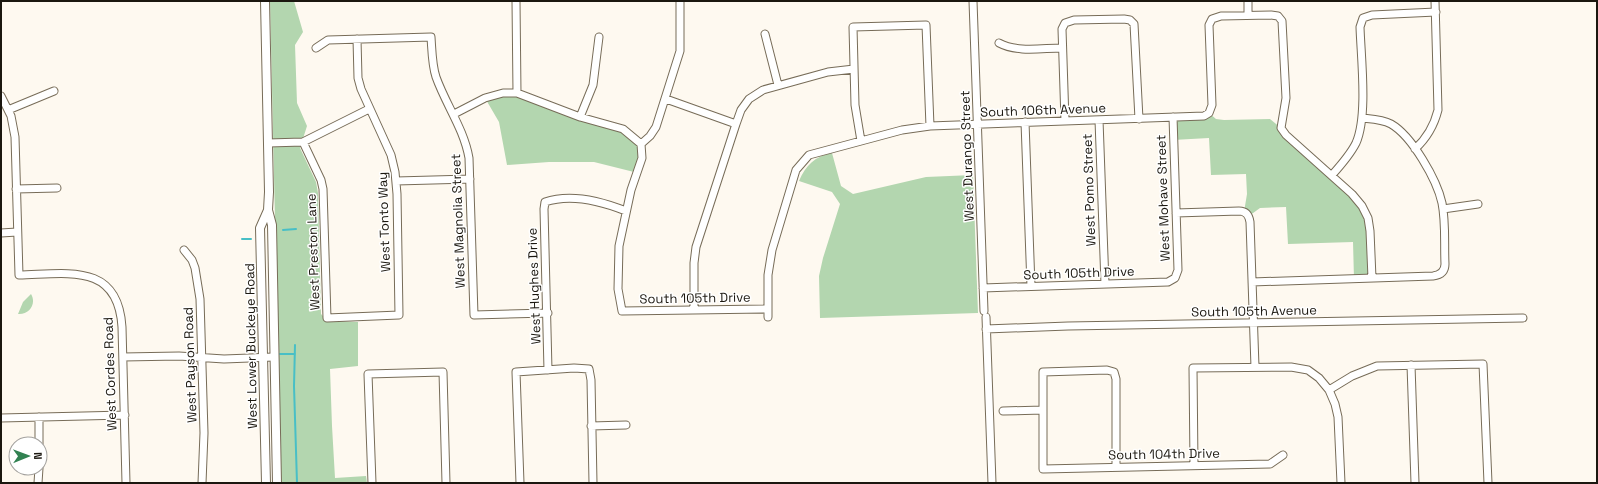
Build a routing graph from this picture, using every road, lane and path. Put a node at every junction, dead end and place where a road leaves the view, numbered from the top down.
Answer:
1 (264, 1) edge
2 (516, 1) edge
3 (680, 1) edge
4 (973, 1) edge
5 (1248, 1) edge
6 (1435, 1) edge
7 (1436, 12) junction
8 (1248, 15) junction
9 (765, 34) dead end
10 (599, 37) dead end
11 (358, 39) junction
12 (999, 43) dead end
13 (316, 48) dead end
14 (1062, 48) junction
15 (854, 69) junction
16 (778, 85) junction
17 (54, 91) dead end
18 (517, 93) junction
19 (1, 96) edge
20 (666, 99) junction
21 (369, 109) junction
22 (8, 110) junction
23 (454, 114) junction
24 (580, 117) junction
25 (1173, 117) junction
26 (1139, 118) junction
27 (1362, 118) junction
28 (1099, 120) junction
29 (1065, 121) junction
30 (1025, 122) junction
31 (736, 124) junction
32 (978, 124) junction
33 (930, 126) junction
34 (861, 141) junction
35 (303, 142) junction
36 (268, 143) junction
37 (641, 144) junction
38 (1415, 149) junction
39 (1332, 175) junction
40 (470, 179) junction
41 (396, 180) junction
42 (56, 188) dead end
43 (16, 190) junction
44 (1478, 204) dead end
45 (1443, 209) junction
46 (268, 210) junction
47 (626, 210) junction
48 (1176, 213) junction
49 (17, 232) junction
50 (1, 233) edge
51 (184, 250) dead end
52 (1175, 278) joint
53 (1372, 278) junction
54 (1252, 282) junction
55 (1104, 284) junction
56 (1031, 286) junction
57 (983, 288) junction
58 (768, 308) junction
59 (694, 310) junction
60 (548, 313) junction
61 (399, 315) joint
62 (768, 317) dead end
63 (1523, 318) dead end
64 (1253, 323) junction
65 (986, 329) junction
66 (123, 356) junction
67 (201, 356) junction
68 (274, 357) junction
69 (263, 358) junction
70 (1411, 365) junction
71 (1255, 367) junction
72 (548, 370) junction
73 (1329, 390) junction
74 (1043, 410) junction
75 (1003, 411) dead end
76 (125, 415) junction
77 (38, 417) junction
78 (1, 418) edge
79 (626, 425) dead end
80 (591, 426) junction
81 (39, 436) edge
82 (1283, 455) dead end
83 (1194, 465) junction
84 (1116, 466) junction
85 (126, 483) edge
86 (202, 483) edge
87 (266, 483) edge
88 (277, 483) edge
89 (372, 483) edge
90 (446, 483) edge
91 (520, 483) edge
92 (593, 483) edge
93 (992, 483) edge
94 (1341, 483) edge
95 (1415, 483) edge
96 (1488, 483) edge

1 - 36 main road, West Lower Buckeye Road
2 - 18 street
3 - 20 street
4 - 32 street, West Durango Street
5 - 8 street
6 - 7 street
7 - 27 street
7 - 38 street
8 - 25 street, South 106th Avenue
8 - 39 street
9 - 16 street
10 - 24 street
11 - 13 street
11 - 21 street, West Tonto Way
11 - 23 street, West Magnolia Street
12 - 14 street
14 - 26 street
14 - 29 street
15 - 16 street
15 - 33 street
15 - 34 street
16 - 31 street
17 - 22 street
18 - 23 street
18 - 24 street
19 - 22 street
20 - 31 street
20 - 37 street
21 - 35 street
21 - 41 street, West Tonto Way
22 - 43 street
23 - 40 street, West Magnolia Street
24 - 37 street
25 - 26 street, South 106th Avenue
25 - 48 street, West Mohave Street
26 - 28 street, South 106th Avenue
27 - 38 street
27 - 39 street
28 - 29 street, South 106th Avenue
28 - 55 street, West Pomo Street
29 - 30 street, South 106th Avenue
30 - 32 street, South 106th Avenue
30 - 56 street
31 - 59 street
32 - 33 street, South 106th Avenue
32 - 57 street, West Durango Street
33 - 34 street, South 106th Avenue
34 - 58 street, South 106th Avenue
35 - 36 street
35 - 61 street, West Preston Lane
36 - 46 main road, West Lower Buckeye Road
37 - 47 street
38 - 45 street
39 - 53 street
40 - 41 street
40 - 60 street, West Magnolia Street
41 - 61 street, West Tonto Way
42 - 43 street
43 - 49 street
44 - 45 street
45 - 53 street
46 - 68 main road, West Lower Buckeye Road
46 - 69 main road, West Lower Buckeye Road
47 - 59 street, South 105th Drive
47 - 60 street, West Hughes Drive
48 - 52 street, West Mohave Street
48 - 54 street
49 - 50 street
49 - 66 street, West Cordes Road
51 - 67 street, West Payson Road
52 - 55 street, South 105th Drive
53 - 54 street
54 - 64 street
55 - 56 street, South 105th Drive
56 - 57 street, South 105th Drive
57 - 65 street, West Durango Street
58 - 59 street, South 105th Drive
58 - 62 street
60 - 72 street, West Hughes Drive
63 - 64 street, South 105th Avenue
64 - 65 street, South 105th Avenue
64 - 71 street
65 - 93 street, West Durango Street
66 - 67 street
66 - 76 street, West Cordes Road
67 - 69 street
67 - 86 street, West Payson Road
68 - 69 street
68 - 88 main road, West Lower Buckeye Road
69 - 87 main road, West Lower Buckeye Road
70 - 73 street
70 - 95 street
70 - 96 street
71 - 73 street
71 - 83 street
72 - 80 street
72 - 91 street
73 - 94 street
74 - 75 street
74 - 84 street, South 104th Drive
74 - 84 street
76 - 77 street
76 - 85 street, West Cordes Road
77 - 78 street
77 - 81 street
79 - 80 street
80 - 92 street
82 - 83 street, South 104th Drive
83 - 84 street, South 104th Drive
89 - 90 street

